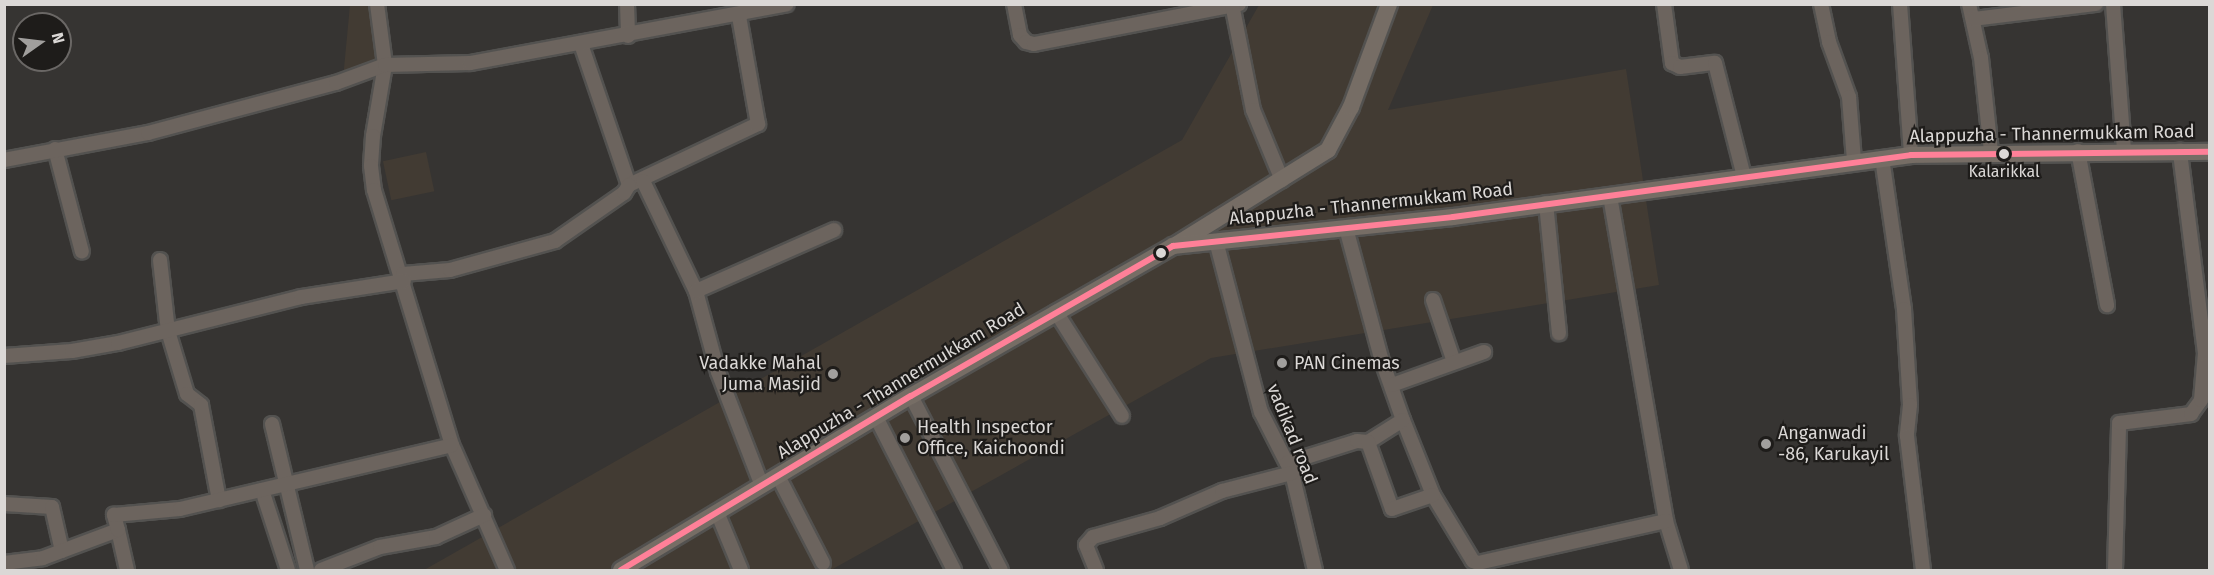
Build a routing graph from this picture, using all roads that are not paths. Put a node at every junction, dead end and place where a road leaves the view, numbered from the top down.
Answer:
1 (377, 4) edge
2 (627, 4) edge
3 (787, 4) edge
4 (1014, 4) edge
5 (1389, 4) edge
6 (1664, 4) edge
7 (1821, 4) edge
8 (1900, 4) edge
9 (1969, 4) edge
10 (2096, 4) edge
11 (2113, 4) edge
12 (1235, 5) edge
13 (739, 16) junction
14 (1972, 19) junction
15 (628, 36) junction
16 (581, 44) junction
17 (385, 65) junction
18 (55, 149) junction
19 (1991, 151) junction
20 (2078, 151) junction
21 (2124, 151) junction
22 (2180, 151) junction
23 (2210, 152) edge
24 (1911, 155) junction
25 (1882, 158) junction
26 (4, 160) edge
27 (1854, 161) junction
28 (1744, 177) junction
29 (1282, 180) junction
30 (636, 183) junction
31 (1610, 196) junction
32 (1546, 203) junction
33 (1346, 228) junction
34 (834, 230) dead end
35 (1216, 241) junction
36 (1173, 246) junction
37 (82, 252) dead end
38 (160, 260) dead end
39 (403, 278) junction
40 (696, 291) junction
41 (1433, 300) dead end
42 (2107, 305) dead end
43 (1056, 312) junction
44 (168, 331) junction
45 (1559, 333) dead end
46 (1484, 352) dead end
47 (2207, 353) edge
48 (4, 356) edge
49 (1454, 362) junction
50 (1392, 385) junction
51 (911, 396) junction
52 (1122, 416) dead end
53 (876, 417) junction
54 (1403, 420) junction
55 (272, 424) dead end
56 (1368, 442) junction
57 (452, 445) junction
58 (1289, 468) junction
59 (778, 476) junction
60 (285, 485) junction
61 (762, 486) junction
62 (262, 490) junction
63 (1432, 495) junction
64 (219, 500) junction
65 (4, 504) edge
66 (717, 512) junction
67 (484, 515) junction
68 (1666, 522) junction
69 (118, 530) junction
70 (62, 551) junction
71 (823, 562) dead end
72 (4, 563) edge
73 (340, 567) edge
74 (127, 570) edge
75 (288, 570) edge
76 (307, 570) edge
77 (321, 570) edge
78 (507, 570) edge
79 (621, 570) edge
80 (741, 570) edge
81 (954, 570) edge
82 (1001, 570) edge
83 (1096, 570) edge
84 (1315, 570) edge
85 (1680, 570) edge
86 (1923, 570) edge
87 (2115, 570) edge

1 - 17 street
2 - 15 street
3 - 13 street
4 - 12 street
5 - 29 main road
6 - 28 street
7 - 27 street
8 - 24 street
9 - 14 street
10 - 14 street
11 - 21 street
12 - 29 street
13 - 15 street
13 - 30 street
14 - 19 street
15 - 16 street
16 - 17 street
16 - 30 street
17 - 18 street
17 - 39 street
18 - 26 street
18 - 37 street
19 - 20 main road, Alappuzha - Thannermukkam Road
19 - 24 main road, Alappuzha - Thannermukkam Road
20 - 21 main road, Alappuzha - Thannermukkam Road
20 - 42 street
21 - 22 main road, Alappuzha - Thannermukkam Road
22 - 23 main road, Alappuzha - Thannermukkam Road
22 - 47 street
24 - 25 main road, Alappuzha - Thannermukkam Road
25 - 27 main road, Alappuzha - Thannermukkam Road
25 - 86 street
27 - 28 main road, Alappuzha - Thannermukkam Road
28 - 31 main road, Alappuzha - Thannermukkam Road
29 - 36 main road
30 - 39 street
30 - 40 street
31 - 32 main road, Alappuzha - Thannermukkam Road
31 - 68 street
32 - 33 main road, Alappuzha - Thannermukkam Road
32 - 45 street
33 - 35 main road, Alappuzha - Thannermukkam Road
33 - 50 street
34 - 40 street
35 - 36 main road, Alappuzha - Thannermukkam Road
35 - 58 street, vadikad road
36 - 43 main road, Alappuzha - Thannermukkam Road
38 - 44 street
39 - 44 street
39 - 57 street
40 - 61 street
41 - 49 street
43 - 51 main road, Alappuzha - Thannermukkam Road
43 - 52 street
44 - 48 street
44 - 64 street
46 - 49 street
47 - 87 street
49 - 50 street
50 - 54 street
51 - 53 main road, Alappuzha - Thannermukkam Road
51 - 82 street
53 - 59 main road, Alappuzha - Thannermukkam Road
53 - 81 street
54 - 56 street
54 - 63 street
55 - 60 street
56 - 58 street
56 - 63 street
57 - 60 street
57 - 67 street
58 - 83 street
58 - 84 street, vadikad road
59 - 61 main road, Alappuzha - Thannermukkam Road
59 - 71 street
60 - 62 street
60 - 76 street
61 - 66 main road, Alappuzha - Thannermukkam Road
62 - 64 street
62 - 75 street
63 - 68 street
64 - 69 street
65 - 70 street
66 - 79 main road, Alappuzha - Thannermukkam Road
66 - 80 street
67 - 73 street
67 - 78 street
68 - 85 street
69 - 70 street
69 - 74 street
70 - 72 street
73 - 77 street

